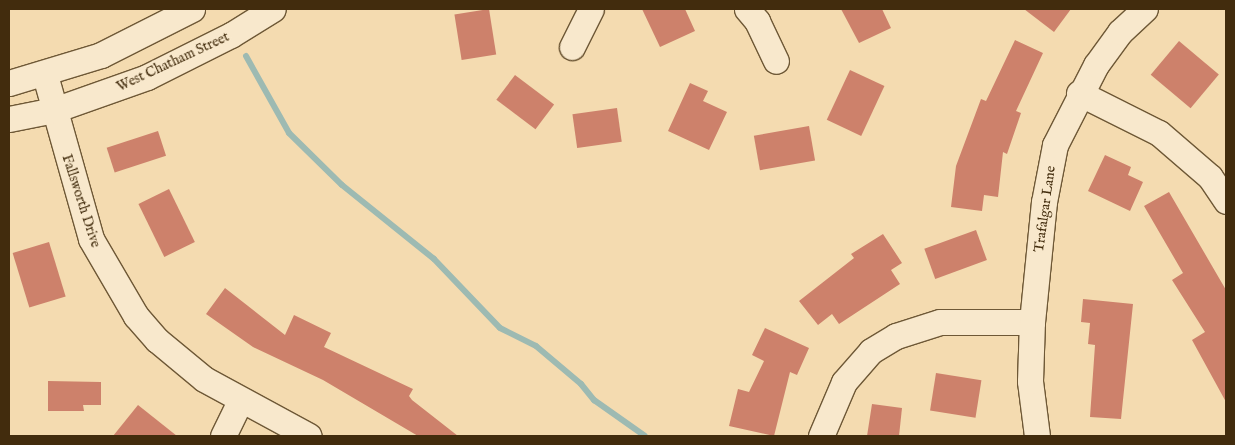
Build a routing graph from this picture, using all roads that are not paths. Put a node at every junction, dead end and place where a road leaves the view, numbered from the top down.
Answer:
1 (192, 9) edge
2 (274, 9) edge
3 (591, 9) edge
4 (747, 9) edge
5 (1145, 9) edge
6 (572, 47) dead end
7 (776, 61) dead end
8 (45, 75) junction
9 (9, 83) edge
10 (1079, 92) junction
11 (54, 110) junction
12 (9, 119) edge
13 (1226, 200) edge
14 (1032, 322) junction
15 (240, 401) junction
16 (223, 436) edge
17 (309, 436) edge
18 (821, 436) edge
19 (1038, 436) edge

1 - 8 street
2 - 11 street, West Chatham Street
3 - 6 street
4 - 7 street
5 - 10 street, Trafalgar Lane
8 - 9 street
8 - 11 street, Fallsworth Drive
10 - 13 street
10 - 14 street, Trafalgar Lane
11 - 12 street, West Chatham Street
11 - 15 street, Fallsworth Drive
14 - 18 street
14 - 19 street, Trafalgar Lane
15 - 16 street
15 - 17 street, Fallsworth Drive

